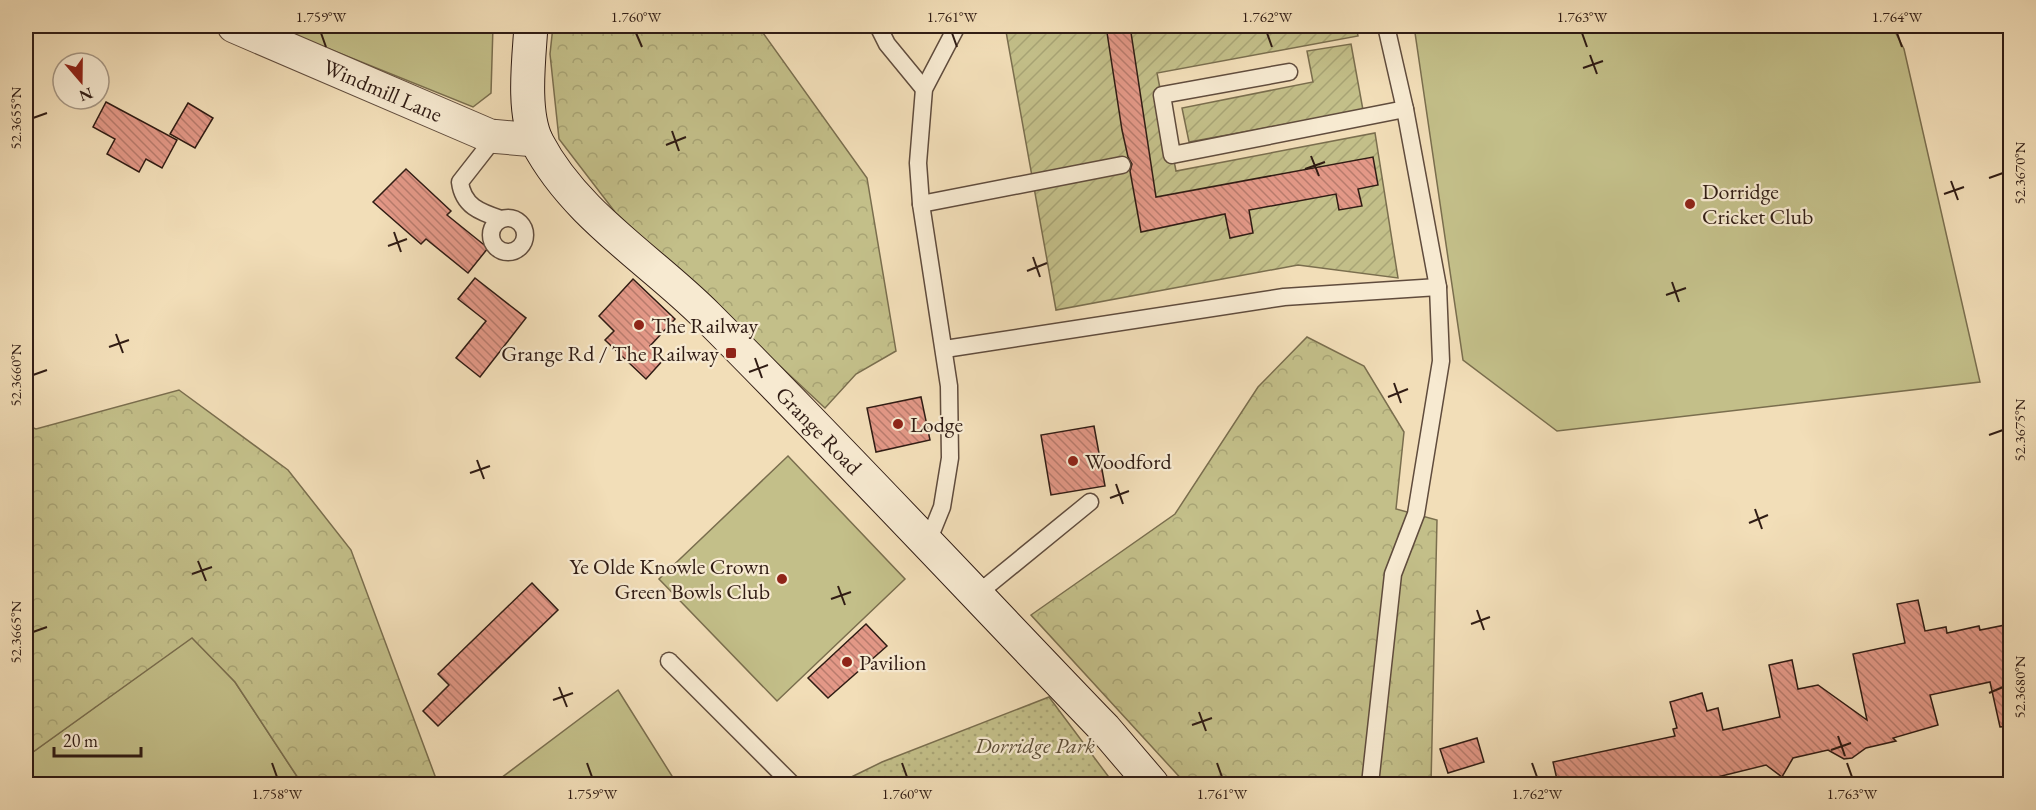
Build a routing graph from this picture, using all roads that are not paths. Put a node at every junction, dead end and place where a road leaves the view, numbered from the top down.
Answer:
1 (234, 26) edge
2 (531, 26) edge
3 (878, 26) edge
4 (957, 26) edge
5 (1386, 26) edge
6 (1289, 72) dead end
7 (924, 89) junction
8 (1405, 109) junction
9 (496, 136) junction
10 (536, 140) junction
11 (1122, 165) dead end
12 (921, 204) junction
13 (501, 219) dead end
14 (1438, 287) junction
15 (945, 349) junction
16 (1090, 502) dead end
17 (927, 544) junction
18 (976, 595) junction
19 (669, 661) dead end
20 (1142, 781) edge
21 (792, 784) edge
22 (1371, 784) edge

1 - 9 main road, Windmill Lane
2 - 10 main road, Grange Road
3 - 7 lane
4 - 7 lane
5 - 8 lane
6 - 8 lane
7 - 12 lane
8 - 14 lane
9 - 10 main road, Windmill Lane
9 - 13 lane
10 - 17 main road, Grange Road
11 - 12 lane
12 - 15 lane
14 - 15 lane
14 - 22 lane
15 - 17 lane
16 - 18 lane
17 - 18 main road, Grange Road
18 - 20 main road, Grange Road
19 - 21 lane

